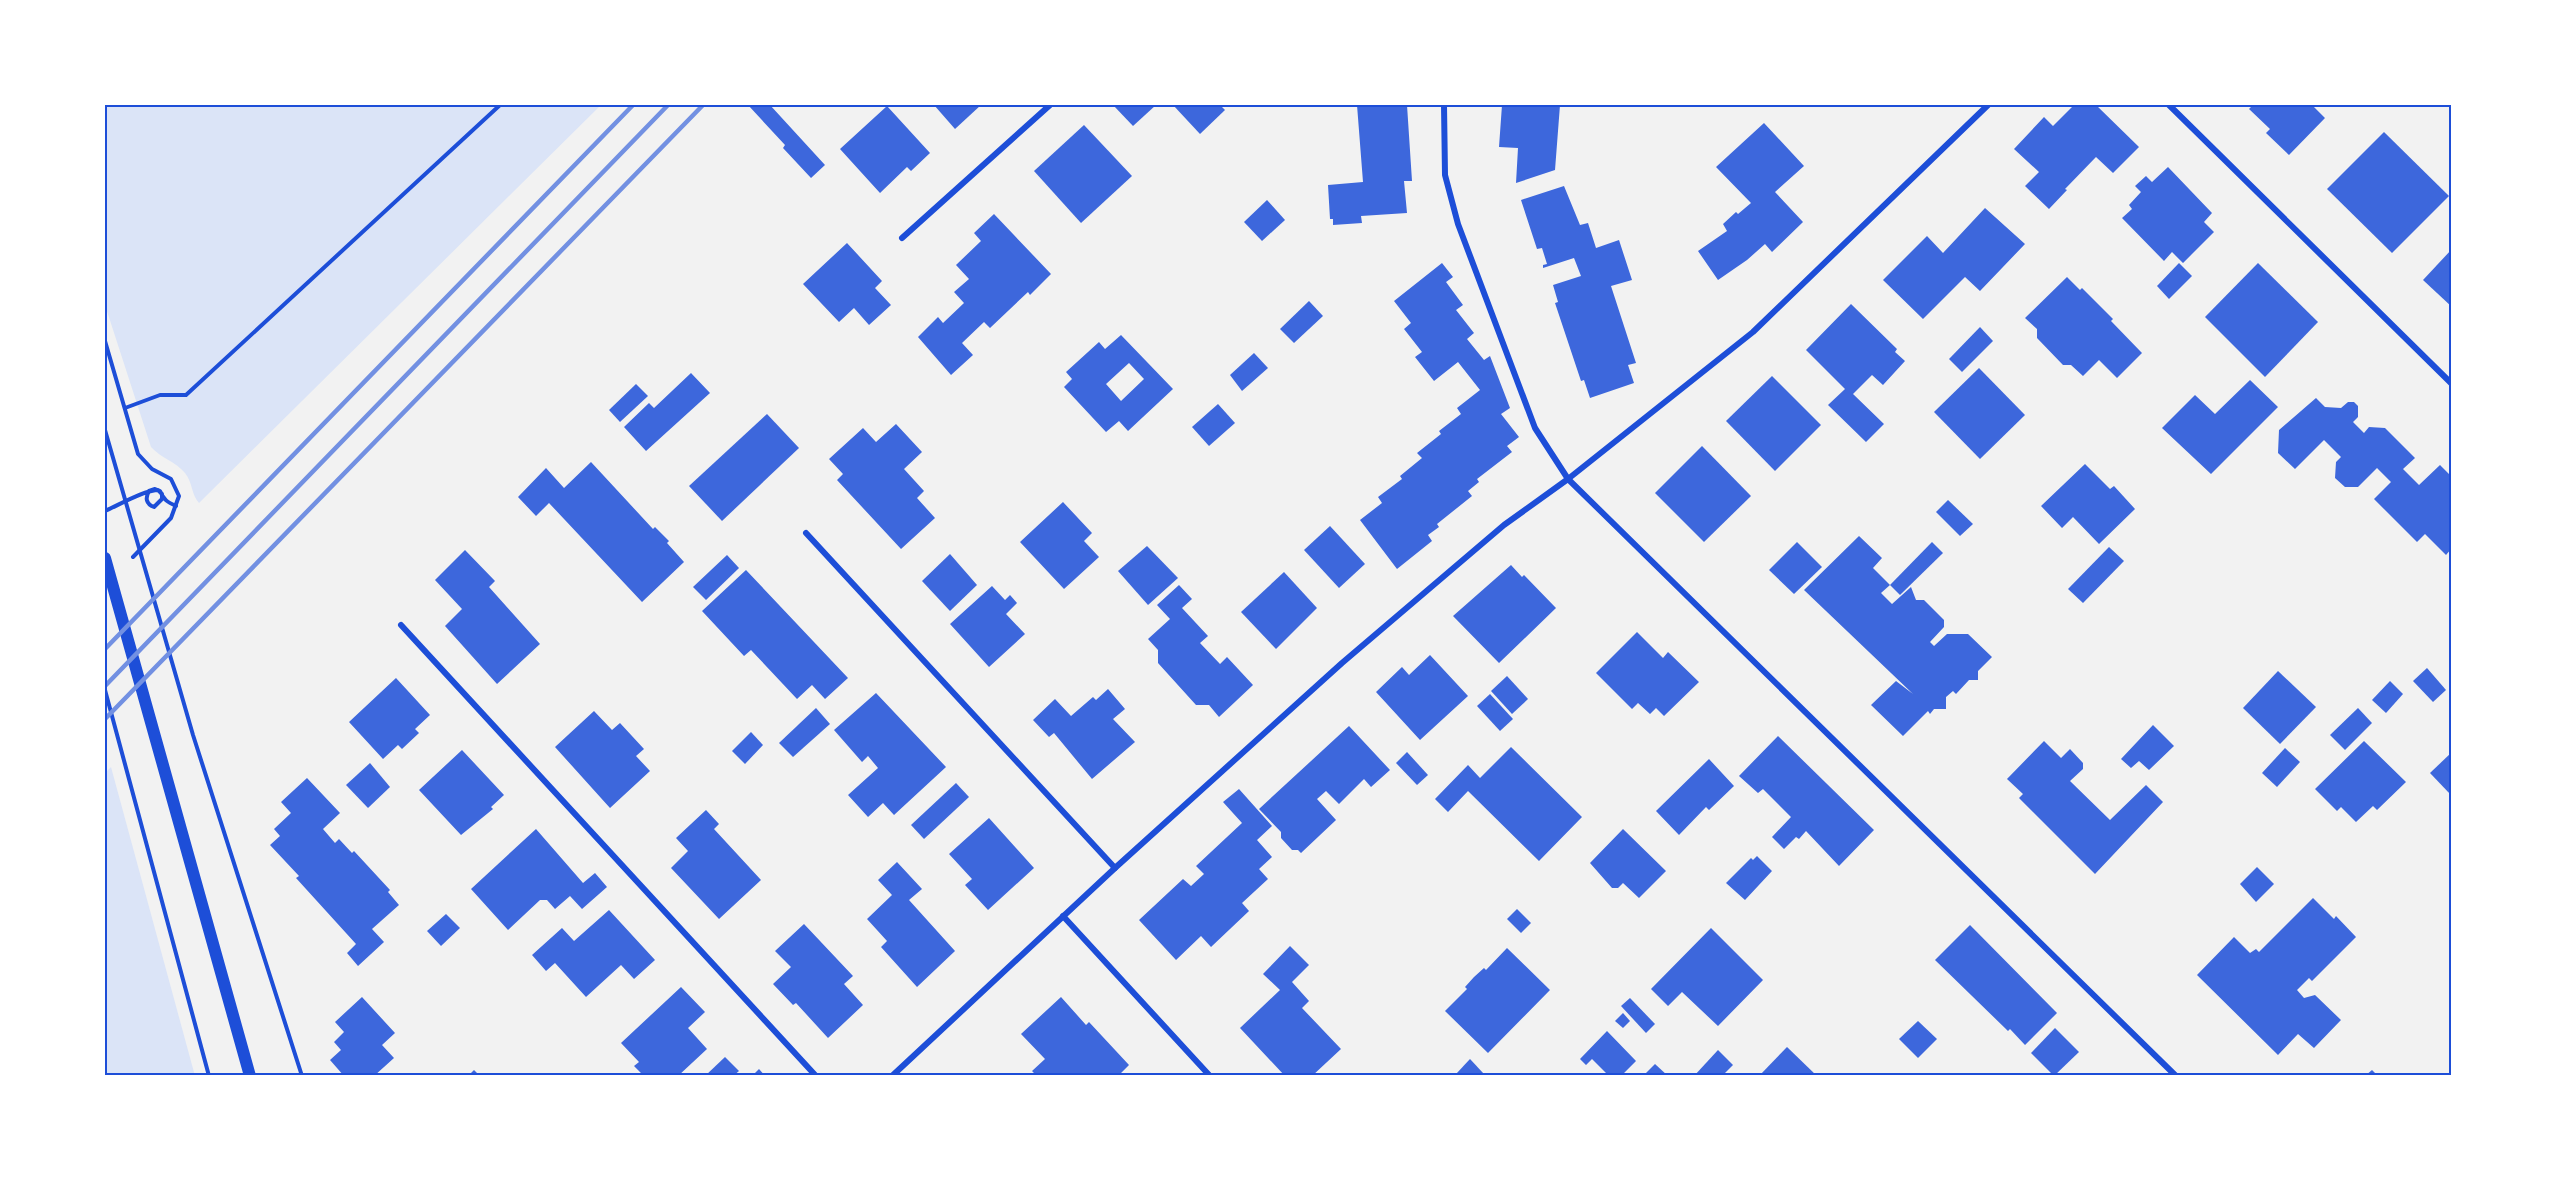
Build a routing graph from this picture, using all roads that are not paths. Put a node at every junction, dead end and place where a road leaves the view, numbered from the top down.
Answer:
1 (1050, 105) edge
2 (1444, 105) edge
3 (1988, 105) edge
4 (2169, 105) edge
5 (902, 238) dead end
6 (2452, 384) edge
7 (1568, 479) junction
8 (806, 533) dead end
9 (105, 558) edge
10 (401, 625) dead end
11 (1115, 868) junction
12 (1063, 916) junction
13 (250, 1076) edge
14 (816, 1076) edge
15 (892, 1076) edge
16 (1210, 1076) edge
17 (2176, 1076) edge

1 - 5 street
2 - 7 street
3 - 7 street
4 - 6 street
7 - 11 street
7 - 17 street
8 - 11 street
9 - 13 main road
10 - 14 street
11 - 12 street
12 - 15 street
12 - 16 street

